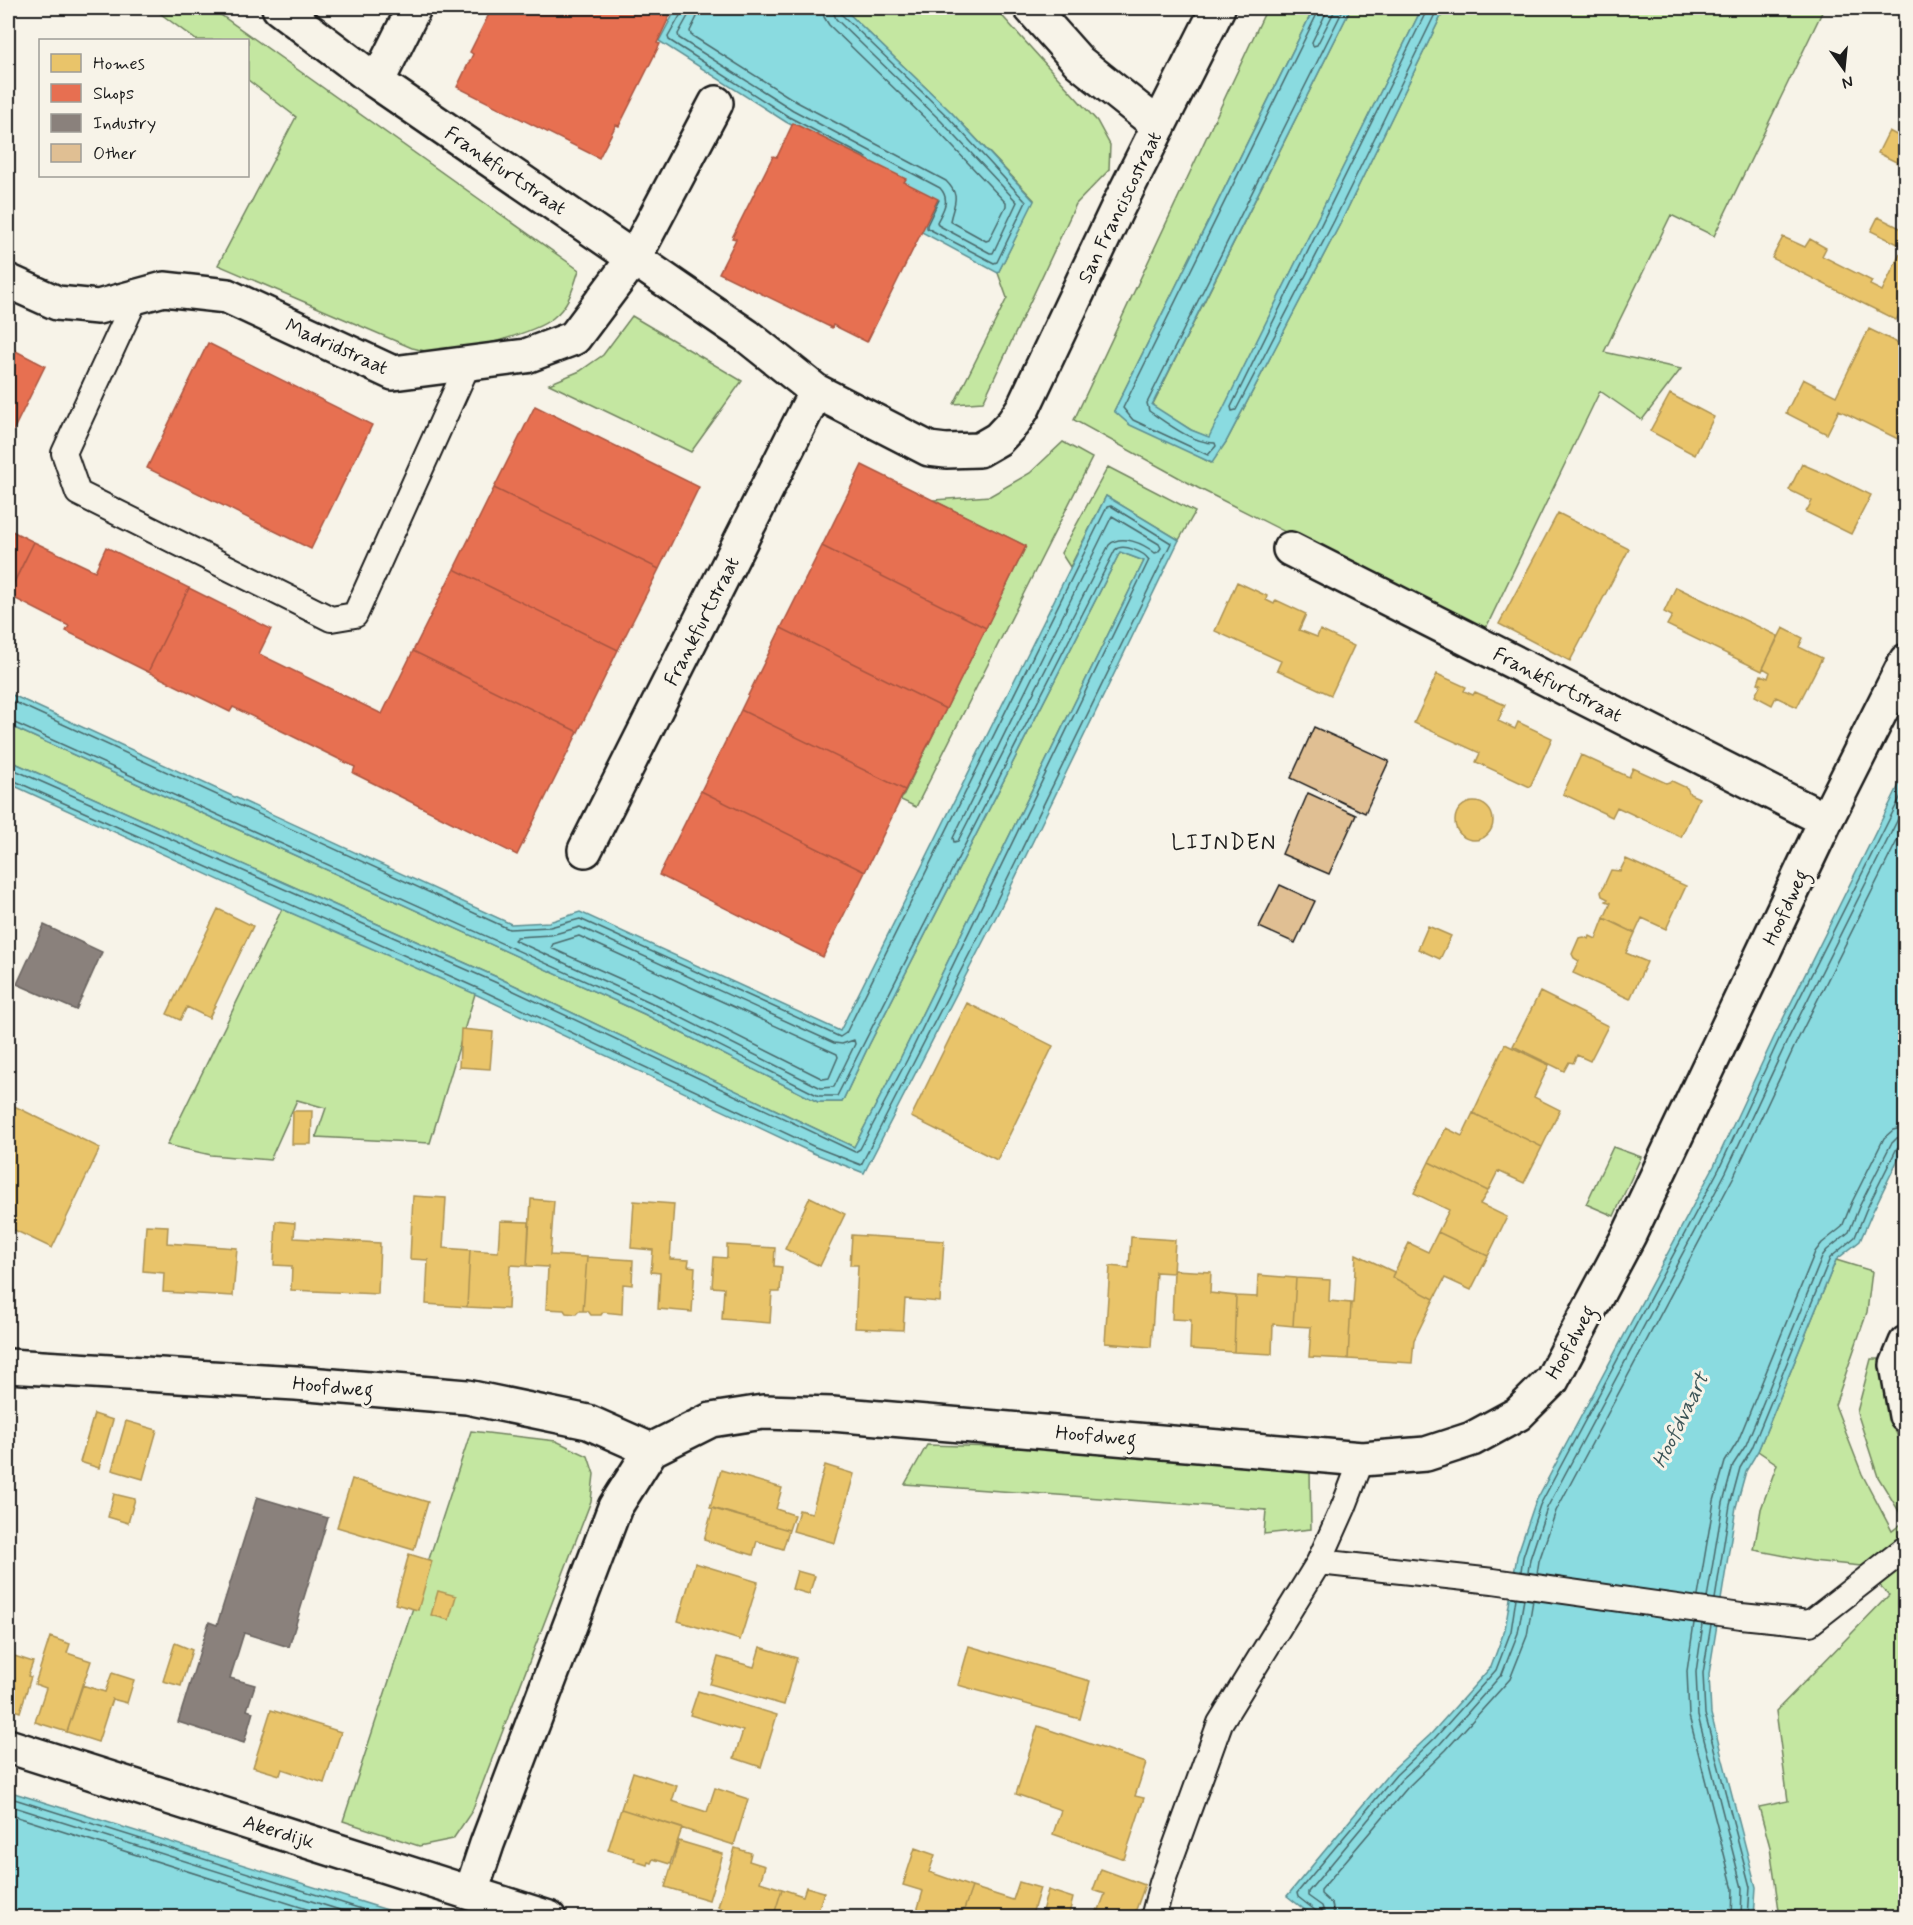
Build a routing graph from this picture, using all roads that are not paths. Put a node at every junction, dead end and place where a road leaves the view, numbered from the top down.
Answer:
1 (279, 8) edge
2 (414, 8) edge
3 (1031, 8) edge
4 (1218, 8) edge
5 (377, 82) junction
6 (716, 103) dead end
7 (1160, 126) junction
8 (634, 258) junction
9 (8, 281) edge
10 (136, 295) junction
11 (468, 364) junction
12 (816, 391) junction
13 (1023, 408) joint
14 (1290, 549) dead end
15 (1905, 661) edge
16 (1826, 820) junction
17 (585, 850) dead end
18 (1905, 1343) edge
19 (8, 1366) edge
20 (1905, 1416) edge
21 (651, 1450) junction
22 (1362, 1459) junction
23 (1905, 1548) edge
24 (1319, 1562) junction
25 (8, 1746) edge
26 (471, 1892) junction
27 (549, 1917) edge
28 (1153, 1917) edge

1 - 5 street, Frankfurtstraat
2 - 5 street
3 - 7 street
4 - 7 street, San Franciscostraat
5 - 8 street, Frankfurtstraat
6 - 8 street
7 - 13 street, San Franciscostraat
8 - 11 street, Madridstraat
8 - 12 street, Frankfurtstraat
9 - 10 street, Madridstraat
10 - 11 street, Madridstraat
10 - 11 lane
12 - 13 street, Frankfurtstraat
12 - 17 street, Frankfurtstraat
14 - 16 street, Frankfurtstraat
15 - 16 street, Hoofdweg
16 - 22 street, Hoofdweg
18 - 20 street
19 - 21 street, Hoofdweg
21 - 22 street, Hoofdweg
21 - 26 street
22 - 24 lane
23 - 24 lane
24 - 28 lane
25 - 26 street, Akerdijk
26 - 27 street, Akerdijk

